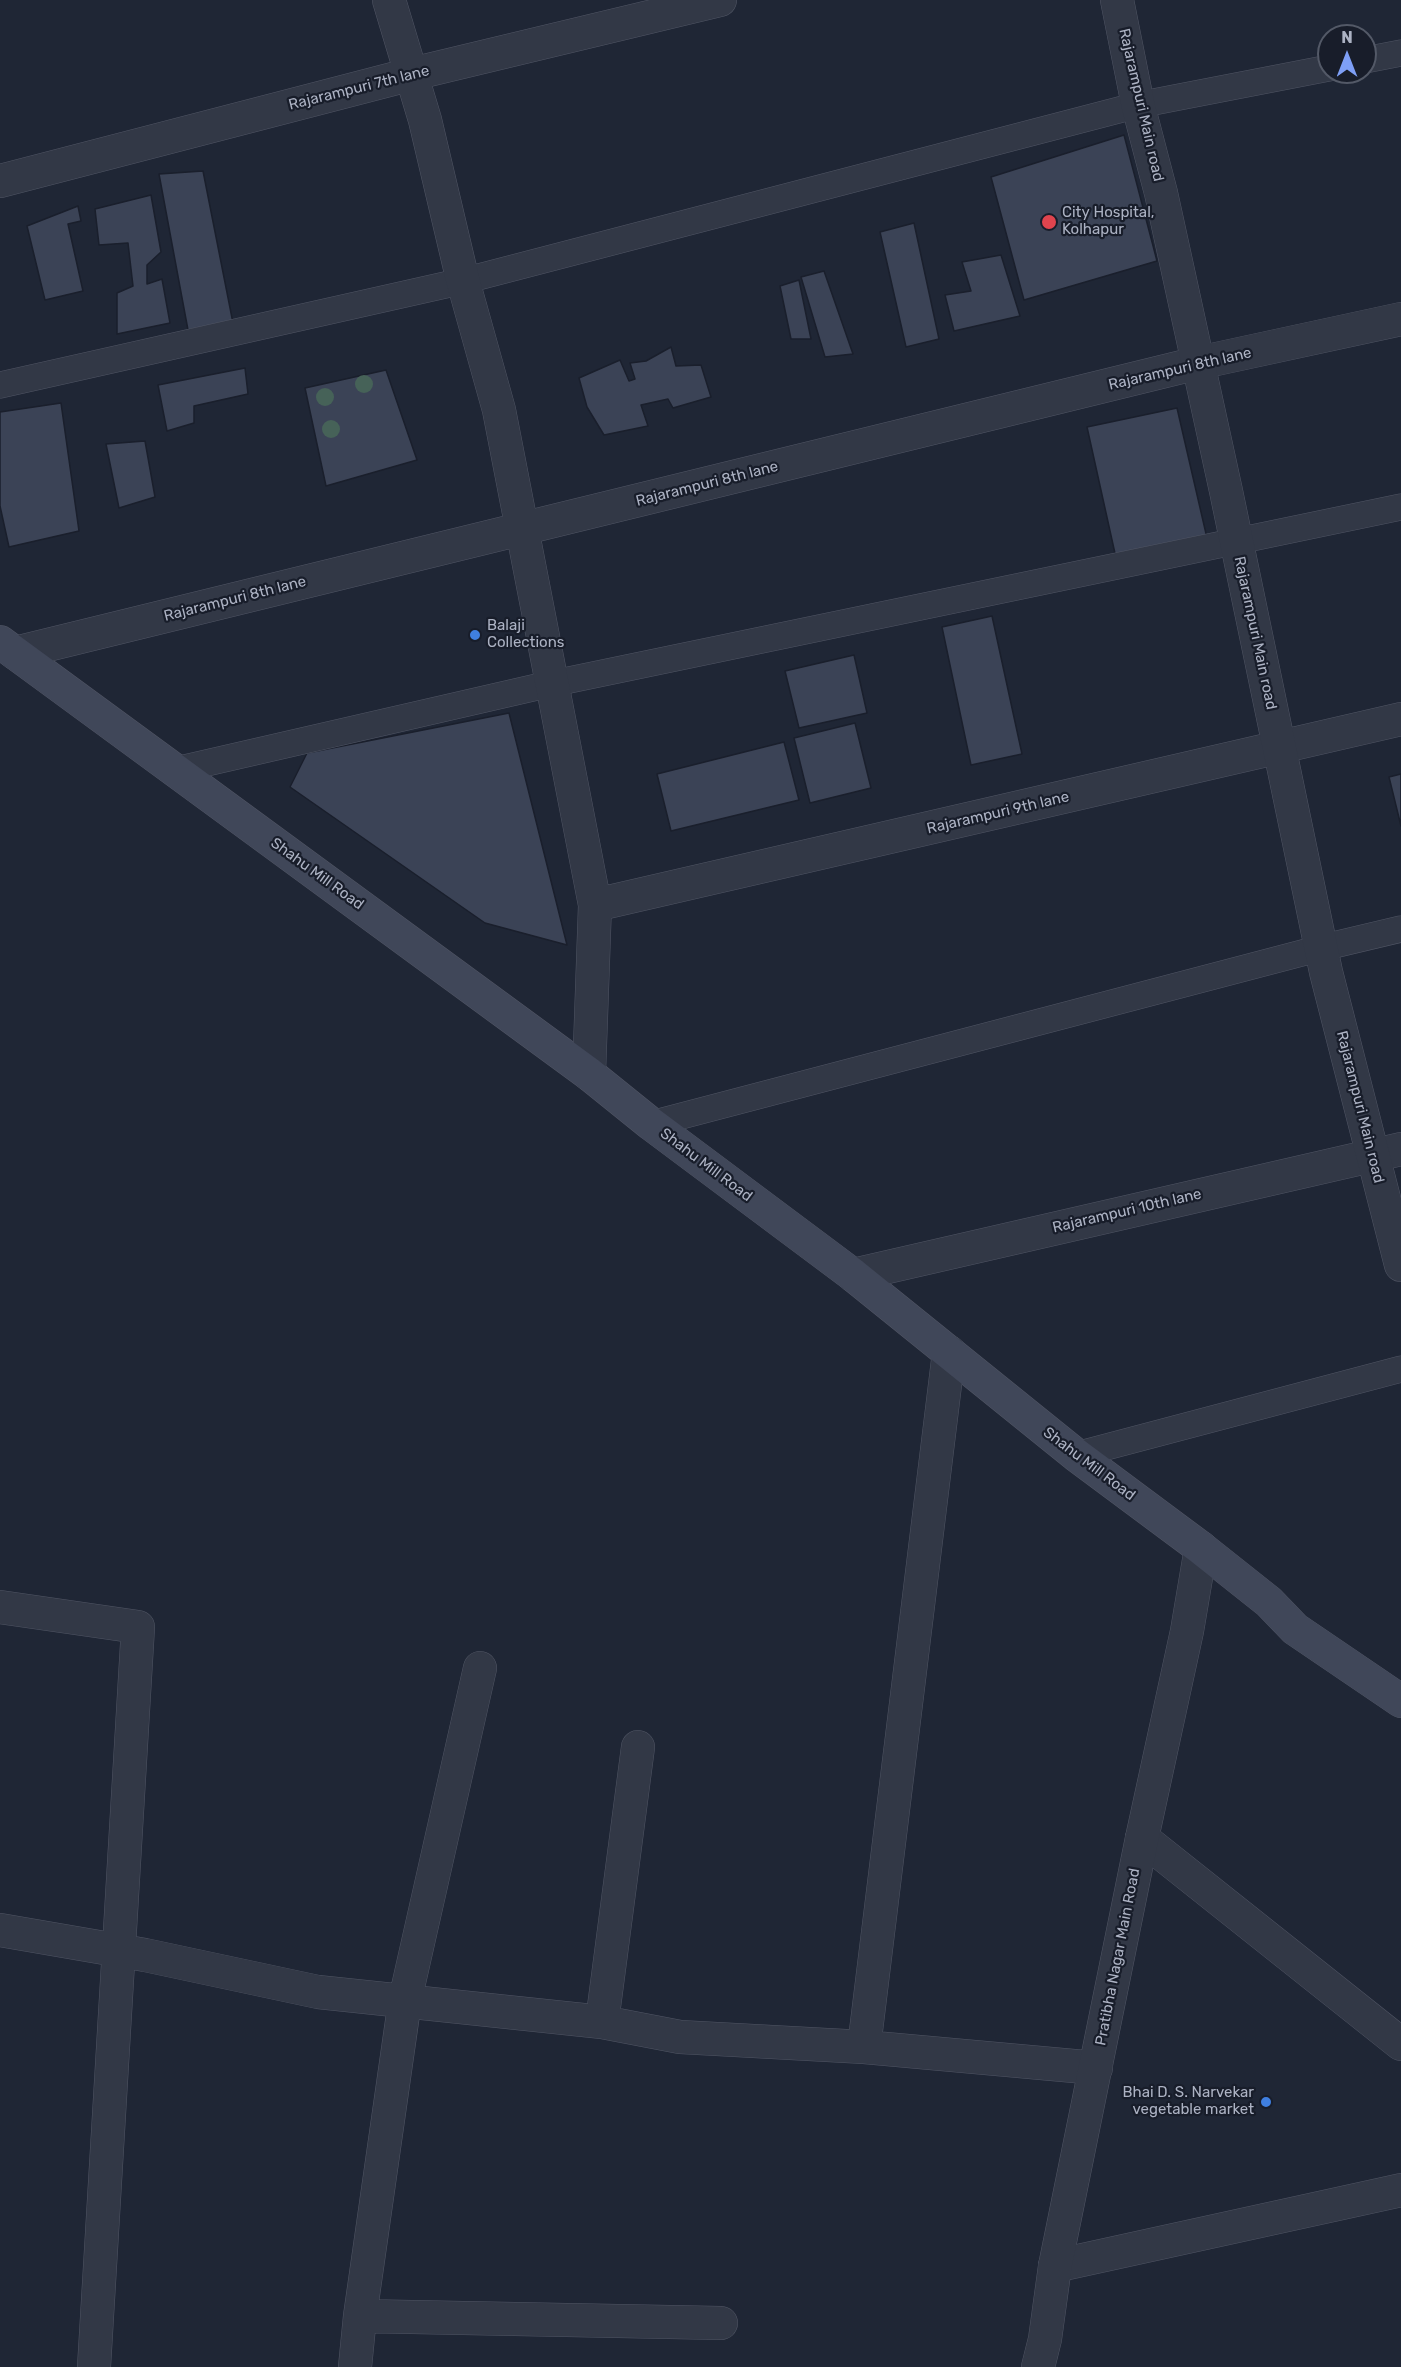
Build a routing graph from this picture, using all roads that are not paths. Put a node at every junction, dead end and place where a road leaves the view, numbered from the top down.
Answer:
1 (389, 0) edge
2 (720, 0) edge
3 (1117, 0) edge
4 (1401, 53) edge
5 (1377, 58) edge
6 (1317, 70) edge
7 (412, 74) junction
8 (1137, 105) junction
9 (0, 181) edge
10 (463, 281) junction
11 (1401, 319) edge
12 (1198, 363) junction
13 (0, 385) edge
14 (1401, 507) edge
15 (523, 529) junction
16 (1235, 542) junction
17 (7, 647) edge
18 (550, 684) junction
19 (1401, 719) edge
20 (1279, 748) junction
21 (176, 770) junction
22 (595, 905) junction
23 (1401, 929) edge
24 (1321, 948) junction
25 (589, 1074) junction
26 (651, 1124) junction
27 (1387, 1152) edge
28 (1401, 1264) edge
29 (853, 1275) junction
30 (949, 1352) junction
31 (1401, 1369) edge
32 (1076, 1455) junction
33 (1201, 1548) junction
34 (0, 1607) edge
35 (480, 1668) dead end
36 (1401, 1701) edge
37 (638, 1747) dead end
38 (1142, 1838) junction
39 (0, 1930) edge
40 (120, 1951) junction
41 (405, 2000) junction
42 (602, 2022) junction
43 (1401, 2044) edge
44 (864, 2047) junction
45 (1096, 2068) junction
46 (1401, 2190) edge
47 (1055, 2266) junction
48 (360, 2316) junction
49 (721, 2323) dead end
50 (94, 2367) edge
51 (356, 2367) edge
52 (1038, 2367) edge

1 - 7 street
2 - 7 street, Rajarampuri 7th lane
3 - 8 street, Rajarampuri Main road
4 - 5 lane
6 - 8 lane
7 - 9 street, Rajarampuri 7th lane
7 - 10 street
8 - 10 lane
8 - 12 street, Rajarampuri Main road
10 - 13 lane
10 - 15 street
11 - 12 street, Rajarampuri 8th lane
12 - 15 street, Rajarampuri 8th lane
12 - 16 street, Rajarampuri Main road
14 - 16 lane
15 - 17 street, Rajarampuri 8th lane
15 - 18 street
16 - 18 lane
16 - 20 street, Rajarampuri Main road
17 - 21 main road, Shahu Mill Road
18 - 21 lane
18 - 22 street
19 - 20 street, Rajarampuri 9th lane
20 - 22 street, Rajarampuri 9th lane
20 - 24 street, Rajarampuri Main road
21 - 25 main road, Shahu Mill Road
22 - 25 street
23 - 24 lane
24 - 26 lane
24 - 27 street, Rajarampuri Main road
25 - 26 main road, Shahu Mill Road
26 - 29 main road, Shahu Mill Road
27 - 28 street, Rajarampuri Main road
27 - 29 street, Rajarampuri 10th lane
29 - 30 main road, Shahu Mill Road
30 - 32 main road, Shahu Mill Road
30 - 44 street
31 - 32 lane
32 - 33 main road, Shahu Mill Road
33 - 36 main road, Shahu Mill Road
33 - 38 street, Pratibha Nagar Main Road
34 - 40 street
35 - 41 street
37 - 42 street
38 - 43 street
38 - 45 street, Pratibha Nagar Main Road
39 - 40 street
40 - 41 street
40 - 50 street
41 - 42 street
41 - 48 street
42 - 44 street
44 - 45 street
45 - 47 street, Pratibha Nagar Main Road
46 - 47 street
47 - 52 street, Pratibha Nagar Main Road
48 - 49 street
48 - 51 street

